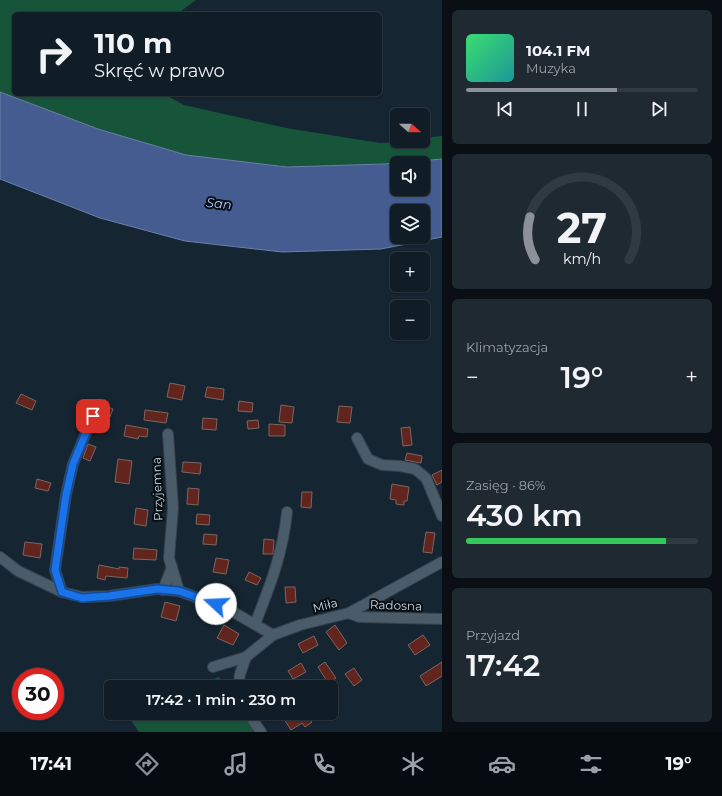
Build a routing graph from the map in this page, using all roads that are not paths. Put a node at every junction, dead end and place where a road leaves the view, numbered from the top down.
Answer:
1 (93, 416) dead end
2 (168, 434) dead end
3 (357, 438) dead end
4 (287, 512) dead end
5 (442, 516) edge
6 (0, 557) edge
7 (442, 562) edge
8 (172, 567) junction
9 (163, 590) junction
10 (179, 591) junction
11 (62, 592) junction
12 (349, 613) junction
13 (442, 619) edge
14 (255, 624) junction
15 (273, 635) junction
16 (246, 657) junction
17 (213, 667) dead end
18 (239, 680) edge
19 (253, 720) edge
20 (261, 732) edge

1 - 11 street
2 - 8 street, Przyjemna
3 - 5 street
4 - 14 street
6 - 11 street
7 - 12 street, Miła
8 - 9 street, Przyjemna
8 - 10 street, Przyjemna
9 - 10 street
9 - 11 street
10 - 14 street
12 - 13 street, Radosna
12 - 15 street, Miła
14 - 15 street
15 - 16 street, Miła
16 - 17 street, Miła
16 - 18 street
19 - 20 street

